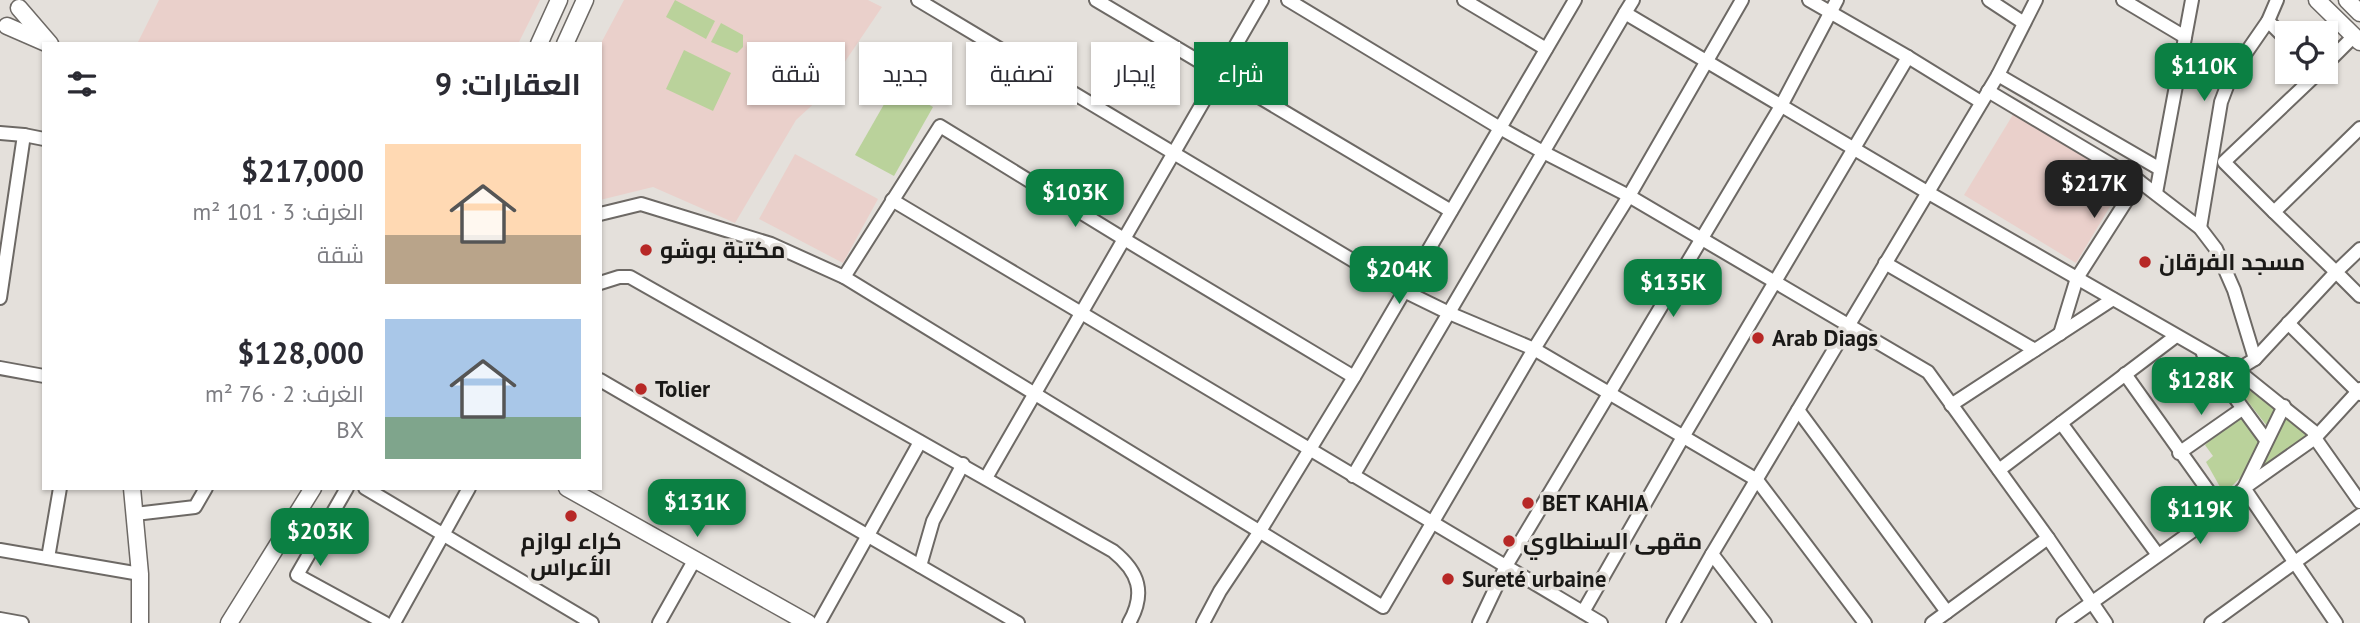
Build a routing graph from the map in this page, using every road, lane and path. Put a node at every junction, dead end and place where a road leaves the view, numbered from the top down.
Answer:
1 (559, 0) edge
2 (585, 0) edge
3 (918, 0) edge
4 (1096, 0) edge
5 (1262, 0) edge
6 (1287, 0) edge
7 (1464, 0) edge
8 (1575, 0) edge
9 (1633, 0) edge
10 (1742, 0) edge
11 (1810, 0) edge
12 (1837, 0) edge
13 (1989, 0) edge
14 (2036, 0) edge
15 (2123, 0) edge
16 (2192, 0) edge
17 (2277, 0) edge
18 (2317, 0) edge
19 (2347, 0) edge
20 (20, 4) edge
21 (1830, 12) junction
22 (1625, 13) junction
23 (2360, 13) edge
24 (2268, 20) junction
25 (2024, 23) junction
26 (2, 27) edge
27 (2275, 27) edge
28 (2185, 37) junction
29 (2357, 39) edge
30 (44, 42) edge
31 (48, 42) edge
32 (540, 42) edge
33 (566, 42) edge
34 (1237, 42) edge
35 (1546, 49) junction
36 (2338, 54) edge
37 (1908, 57) junction
38 (1194, 58) edge
39 (1706, 63) junction
40 (1998, 75) junction
41 (2305, 84) edge
42 (1984, 97) junction
43 (1200, 105) edge
44 (1273, 105) edge
45 (1781, 106) junction
46 (1500, 128) junction
47 (2360, 128) edge
48 (0, 133) edge
49 (24, 135) junction
50 (42, 139) edge
51 (1854, 148) junction
52 (1172, 152) junction
53 (1543, 152) junction
54 (2160, 169) junction
55 (2139, 181) junction
56 (1927, 192) junction
57 (2155, 193) junction
58 (1629, 196) junction
59 (892, 200) junction
60 (1451, 211) junction
61 (2274, 212) junction
62 (602, 214) edge
63 (2200, 228) junction
64 (1124, 239) junction
65 (1702, 239) junction
66 (2360, 249) edge
67 (1885, 263) junction
68 (2336, 272) junction
69 (844, 276) junction
70 (2077, 278) junction
71 (602, 282) edge
72 (1774, 282) junction
73 (1404, 290) junction
74 (2360, 296) edge
75 (0, 298) edge
76 (2113, 299) junction
77 (1080, 313) junction
78 (1449, 313) junction
79 (2288, 323) junction
80 (1847, 326) junction
81 (2060, 334) junction
82 (2176, 336) junction
83 (2199, 348) junction
84 (1534, 349) junction
85 (2035, 350) junction
86 (2255, 359) junction
87 (0, 369) edge
88 (2237, 370) junction
89 (2125, 374) junction
90 (42, 376) edge
91 (1354, 377) junction
92 (602, 381) edge
93 (2359, 391) edge
94 (1034, 393) junction
95 (1608, 394) junction
96 (1951, 405) junction
97 (2284, 406) junction
98 (2242, 409) junction
99 (1798, 410) junction
100 (2061, 423) junction
101 (1683, 437) junction
102 (2315, 438) junction
103 (2266, 440) junction
104 (920, 442) junction
105 (1308, 450) junction
106 (2179, 453) junction
107 (963, 464) junction
108 (1998, 470) junction
109 (1353, 476) junction
110 (986, 478) junction
111 (1757, 480) junction
112 (2244, 488) junction
113 (60, 490) edge
114 (132, 490) edge
115 (205, 490) edge
116 (312, 490) edge
117 (346, 490) edge
118 (368, 490) edge
119 (468, 490) edge
120 (571, 490) edge
121 (2360, 502) edge
122 (2222, 510) junction
123 (135, 514) junction
124 (2360, 515) edge
125 (1433, 522) junction
126 (1260, 531) junction
127 (444, 535) junction
128 (869, 536) junction
129 (2048, 538) junction
130 (0, 550) edge
131 (1712, 554) junction
132 (2158, 555) junction
133 (48, 558) junction
134 (695, 559) junction
135 (2294, 562) junction
136 (920, 566) junction
137 (1506, 566) junction
138 (140, 575) junction
139 (2091, 601) junction
140 (242, 606) junction
141 (1583, 612) junction
142 (1947, 612) junction
143 (0, 619) edge
144 (22, 623) edge
145 (141, 623) edge
146 (229, 623) edge
147 (235, 623) edge
148 (385, 623) edge
149 (394, 623) edge
150 (592, 623) edge
151 (659, 623) edge
152 (808, 623) edge
153 (819, 623) edge
154 (1018, 623) edge
155 (1129, 623) edge
156 (1203, 623) edge
157 (1479, 623) edge
158 (1601, 623) edge
159 (1673, 623) edge
160 (1765, 623) edge
161 (1865, 623) edge
162 (1932, 623) edge
163 (2063, 623) edge
164 (2106, 623) edge
165 (2211, 623) edge
166 (2336, 623) edge

1 - 32 main road
2 - 33 main road
3 - 52 street
4 - 38 street
5 - 34 street
6 - 46 street
7 - 35 street
8 - 35 street
9 - 22 street
10 - 39 street
11 - 21 street
12 - 21 street
13 - 25 street
14 - 25 street
15 - 28 street
16 - 28 street
17 - 24 street
18 - 29 main road
19 - 23 main road
20 - 26 main road
20 - 31 main road
21 - 37 street
21 - 45 street
22 - 39 street
22 - 53 street
24 - 27 street
24 - 63 street
25 - 40 street
26 - 30 main road
28 - 54 street
29 - 36 street
35 - 46 street
37 - 42 street
37 - 51 street
39 - 45 street
39 - 58 street
40 - 42 street
40 - 54 street
41 - 61 street
42 - 55 street
42 - 56 street
43 - 52 street
44 - 60 street
45 - 51 street
45 - 65 street
46 - 53 street
46 - 60 street
47 - 61 street
48 - 49 street
49 - 50 street
49 - 75 street
51 - 56 street
51 - 72 street
52 - 64 street
52 - 73 street
53 - 58 street
53 - 78 street
54 - 57 street
55 - 57 street
55 - 70 street
56 - 67 street
56 - 70 street
57 - 63 street
58 - 65 street
58 - 84 street
59 - 64 street
59 - 69 street
59 - 77 street
60 - 73 street
61 - 68 street
62 - 69 street
63 - 86 street
64 - 77 street
64 - 91 street
65 - 72 street
65 - 95 street
66 - 68 street
67 - 80 street
67 - 85 street
68 - 74 street
68 - 79 street
69 - 94 street
70 - 76 street
70 - 81 street
71 - 104 street
72 - 80 street
72 - 101 street
73 - 78 street
73 - 91 street
76 - 81 street
76 - 82 street
77 - 94 street
77 - 105 street
78 - 84 street
78 - 109 street
79 - 86 street
79 - 93 street
80 - 96 street
80 - 99 street
81 - 85 street
82 - 83 street
82 - 89 street
83 - 88 street
83 - 98 street
84 - 95 street
84 - 125 street
85 - 96 street
86 - 88 street
87 - 90 street
88 - 97 street
89 - 100 street
89 - 106 street
91 - 105 street
92 - 128 street
93 - 102 street
94 - 110 street
94 - 126 street
95 - 101 street
95 - 137 street
96 - 108 street
97 - 102 street
97 - 103 street
98 - 103 street
98 - 106 street
99 - 111 street
99 - 142 street
100 - 108 street
100 - 132 street
101 - 111 street
101 - 141 street
102 - 112 street
102 - 121 street
103 - 112 street
104 - 107 street
104 - 128 street
105 - 109 street
105 - 126 street
106 - 122 street
107 - 110 street
107 - 136 street
108 - 129 street
109 - 125 street
110 - 155 street
111 - 131 street
111 - 161 street
112 - 122 street
112 - 135 street
113 - 133 street
114 - 123 main road
115 - 123 street
116 - 140 main road
117 - 148 street
118 - 127 street
119 - 127 street
120 - 134 main road
122 - 132 street
123 - 138 main road
124 - 135 street
125 - 126 street
125 - 137 street
126 - 156 street
127 - 149 street
127 - 150 street
128 - 136 street
128 - 153 street
129 - 139 street
129 - 142 street
130 - 133 street
131 - 159 street
131 - 160 street
132 - 139 street
133 - 138 street
134 - 151 street
134 - 152 main road
135 - 165 street
135 - 166 street
136 - 154 street
137 - 141 street
137 - 157 street
138 - 145 main road
139 - 163 street
139 - 164 street
140 - 146 main road
140 - 147 main road
141 - 158 street
142 - 162 street
143 - 144 street

